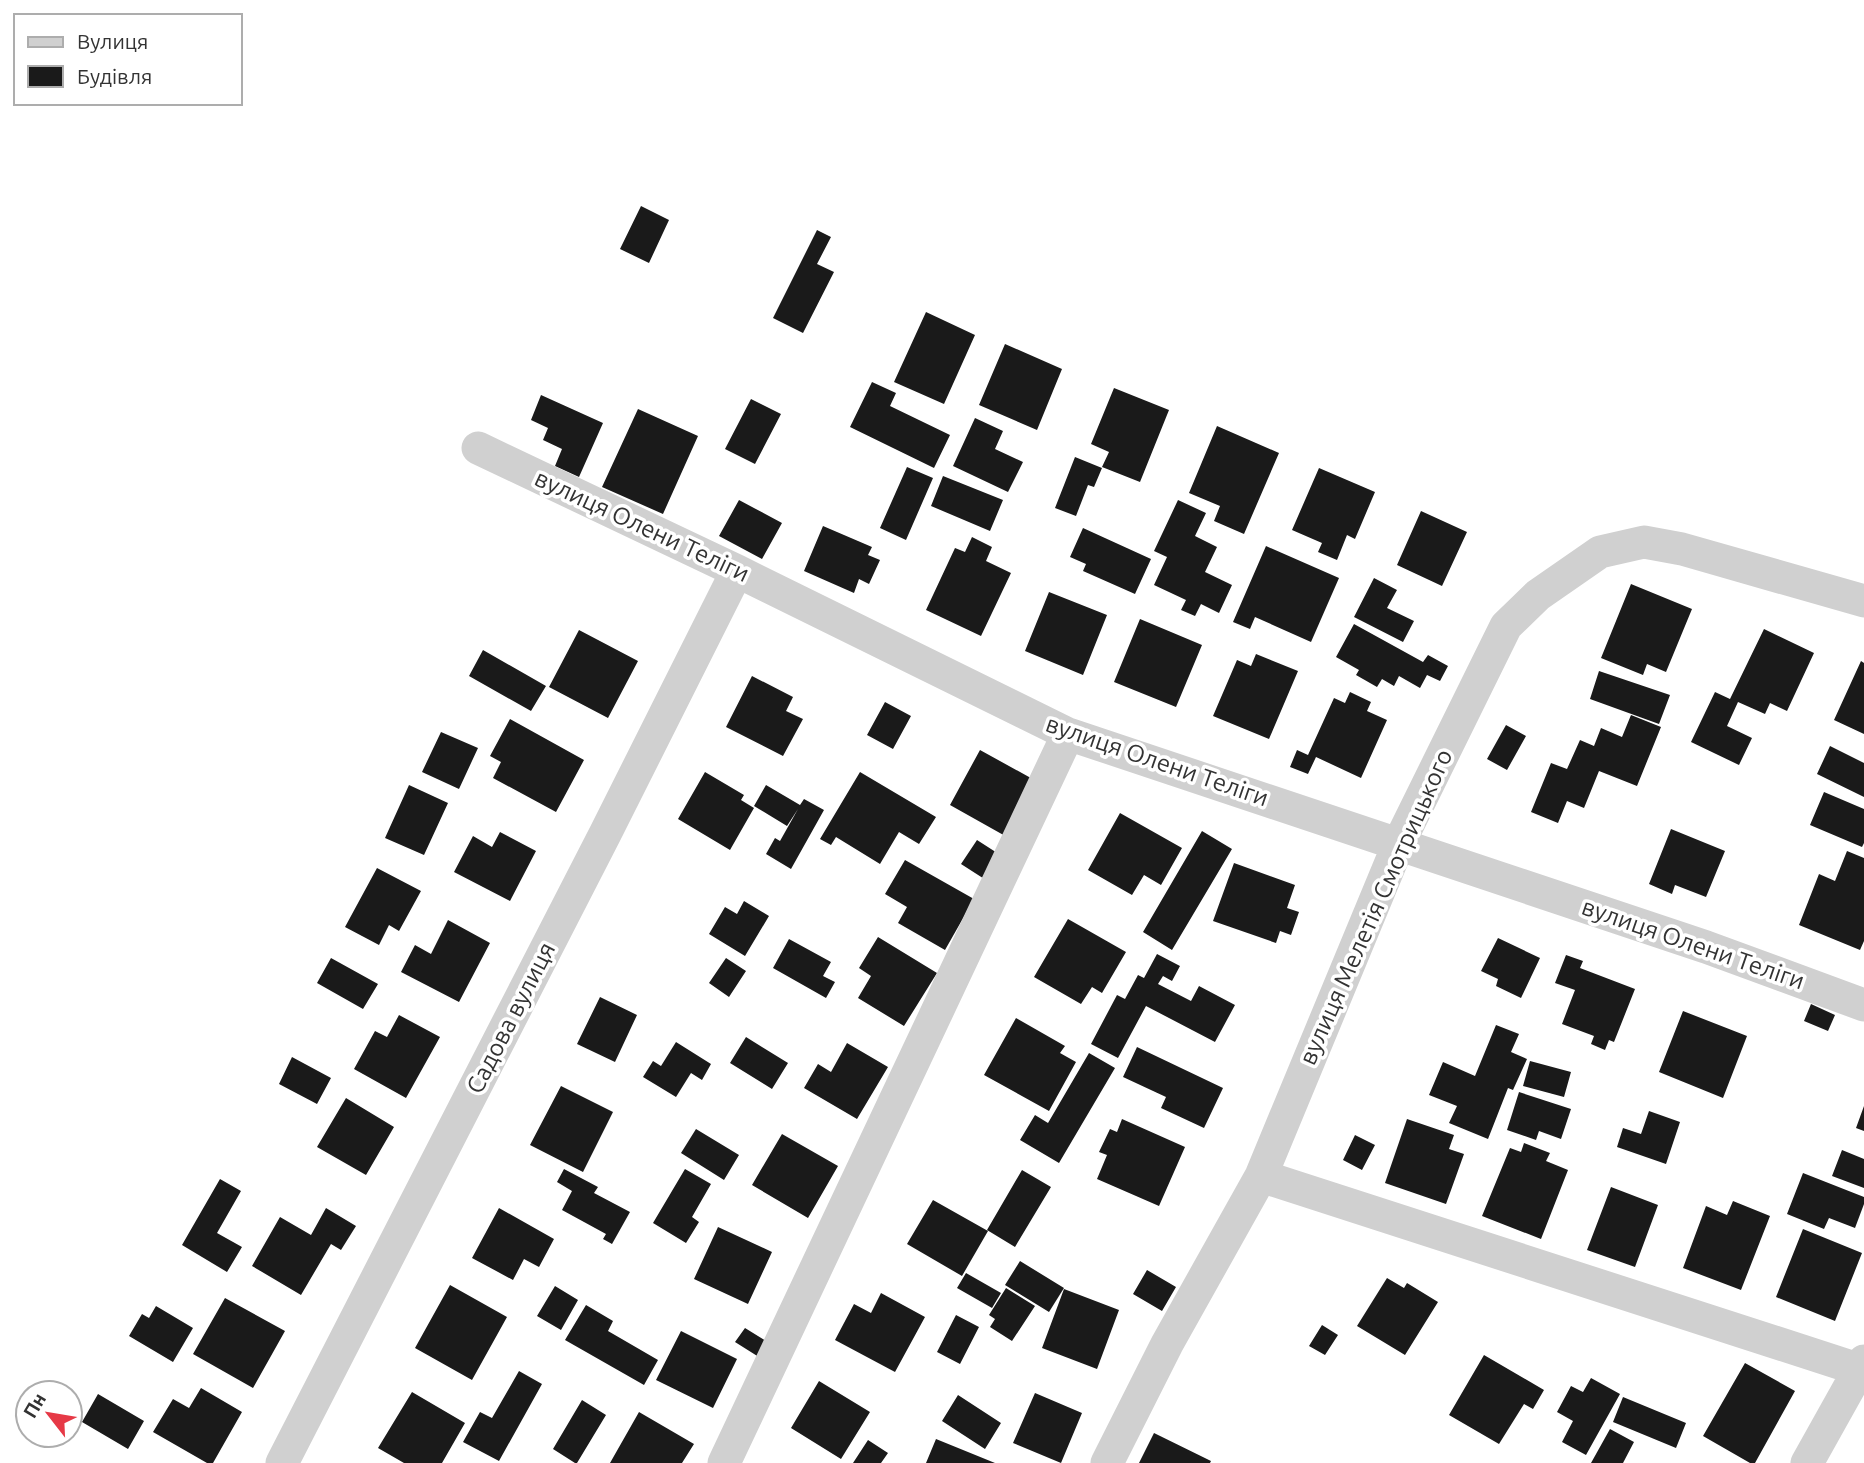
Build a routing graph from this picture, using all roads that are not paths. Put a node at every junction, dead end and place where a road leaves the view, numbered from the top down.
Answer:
1 (478, 448) dead end
2 (737, 570) junction
3 (1864, 601) edge
4 (1068, 734) junction
5 (1398, 844) junction
6 (1864, 1005) edge
7 (1261, 1177) junction
8 (1863, 1368) edge
9 (282, 1463) edge
10 (724, 1463) edge
11 (1107, 1463) edge
12 (1807, 1463) edge

1 - 2 street, вулиця Олени Теліги
2 - 4 street, вулиця Олени Теліги
2 - 9 street, Садова вулиця
3 - 5 street, вулиця Мелетія Смотрицького
4 - 5 street, вулиця Олени Теліги
4 - 10 street
5 - 6 street, вулиця Олени Теліги
5 - 7 street, вулиця Мелетія Смотрицького
7 - 8 street
7 - 11 street, вулиця Мелетія Смотрицького
8 - 12 street

